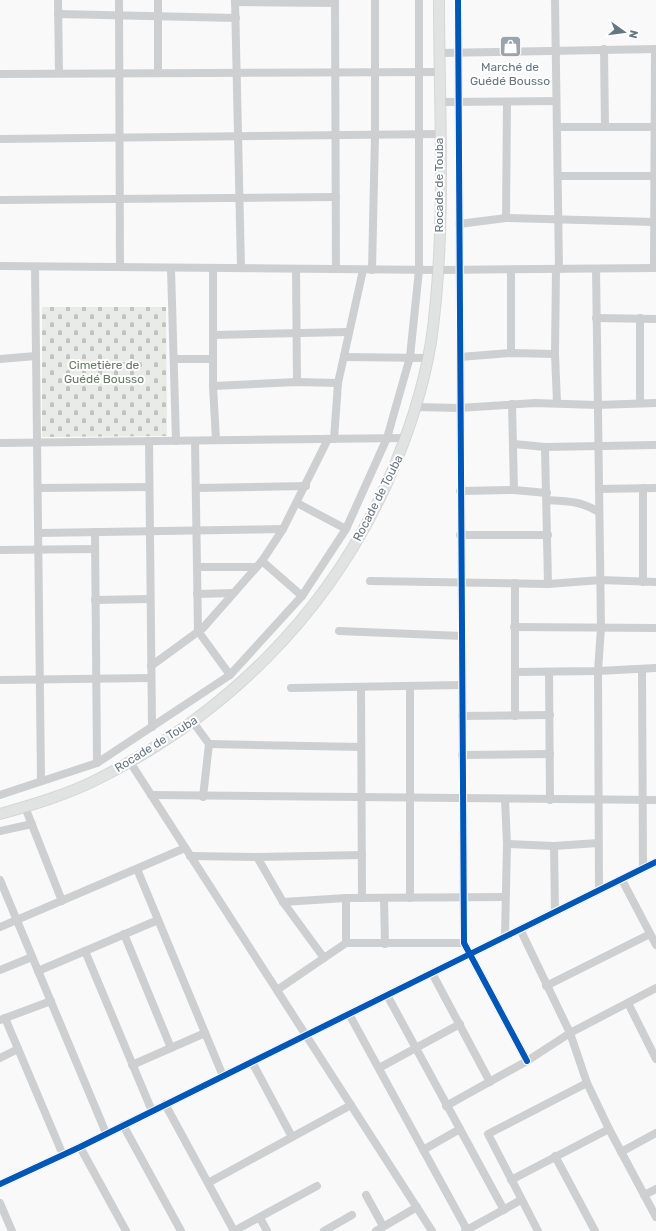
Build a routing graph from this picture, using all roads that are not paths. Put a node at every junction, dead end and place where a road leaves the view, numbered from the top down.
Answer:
1 (58, 0) edge
2 (119, 0) edge
3 (158, 0) edge
4 (375, 0) edge
5 (419, 0) edge
6 (438, 0) edge
7 (458, 0) edge
8 (555, 0) edge
9 (235, 1) edge
10 (334, 1) edge
11 (58, 14) junction
12 (119, 15) junction
13 (158, 16) junction
14 (236, 18) junction
15 (604, 49) junction
16 (655, 49) edge
17 (556, 51) junction
18 (458, 52) junction
19 (439, 53) junction
20 (335, 72) junction
21 (375, 72) junction
22 (419, 72) junction
23 (439, 72) junction
24 (59, 73) junction
25 (119, 73) junction
26 (158, 73) junction
27 (237, 73) junction
28 (0, 74) edge
29 (556, 101) junction
30 (439, 102) junction
31 (459, 102) junction
32 (507, 102) junction
33 (557, 127) junction
34 (605, 127) junction
35 (654, 127) junction
36 (440, 134) junction
37 (375, 135) junction
38 (418, 135) junction
39 (238, 136) junction
40 (335, 136) junction
41 (119, 138) junction
42 (0, 139) edge
43 (655, 142) edge
44 (558, 176) junction
45 (655, 176) edge
46 (336, 197) junction
47 (239, 198) junction
48 (120, 199) junction
49 (0, 200) edge
50 (506, 218) junction
51 (558, 218) junction
52 (654, 222) junction
53 (459, 224) junction
54 (0, 266) edge
55 (36, 266) junction
56 (120, 267) junction
57 (171, 268) junction
58 (213, 268) junction
59 (241, 268) junction
60 (655, 268) edge
61 (296, 269) junction
62 (336, 269) junction
63 (558, 269) junction
64 (596, 269) junction
65 (363, 270) junction
66 (372, 270) junction
67 (418, 270) junction
68 (438, 270) junction
69 (460, 270) junction
70 (511, 270) junction
71 (596, 318) junction
72 (640, 318) junction
73 (656, 319) edge
74 (296, 332) junction
75 (348, 332) junction
76 (214, 335) junction
77 (511, 353) junction
78 (555, 354) junction
79 (36, 356) junction
80 (460, 356) junction
81 (344, 357) junction
82 (410, 357) junction
83 (428, 358) junction
84 (0, 359) edge
85 (174, 359) junction
86 (213, 359) junction
87 (297, 382) junction
88 (338, 383) junction
89 (213, 386) junction
90 (557, 403) junction
91 (640, 403) junction
92 (656, 403) edge
93 (512, 404) junction
94 (597, 405) junction
95 (415, 406) junction
96 (459, 408) junction
97 (387, 438) junction
98 (406, 438) junction
99 (331, 439) junction
100 (216, 440) junction
101 (149, 441) junction
102 (176, 441) junction
103 (195, 441) junction
104 (38, 443) junction
105 (0, 444) edge
106 (514, 444) junction
107 (656, 445) edge
108 (598, 446) junction
109 (545, 447) junction
110 (306, 486) junction
111 (149, 487) junction
112 (38, 488) junction
113 (196, 488) junction
114 (643, 488) junction
115 (656, 488) edge
116 (600, 489) junction
117 (514, 490) junction
118 (460, 491) junction
119 (547, 496) junction
120 (297, 503) junction
121 (599, 512) junction
122 (284, 529) junction
123 (346, 529) junction
124 (196, 530) junction
125 (150, 531) junction
126 (95, 532) junction
127 (38, 533) junction
128 (548, 534) junction
129 (460, 535) junction
130 (95, 549) junction
131 (0, 550) edge
132 (39, 550) junction
133 (259, 564) junction
134 (197, 567) junction
135 (601, 580) junction
136 (370, 581) dead end
137 (642, 582) junction
138 (656, 582) edge
139 (461, 583) junction
140 (515, 583) junction
141 (548, 584) junction
142 (233, 593) junction
143 (197, 594) junction
144 (302, 596) junction
145 (150, 599) junction
146 (95, 600) junction
147 (514, 627) junction
148 (601, 628) junction
149 (656, 628) edge
150 (198, 631) junction
151 (339, 632) dead end
152 (462, 636) junction
153 (151, 666) junction
154 (642, 668) junction
155 (656, 668) edge
156 (598, 671) junction
157 (515, 672) junction
158 (549, 672) junction
159 (230, 675) junction
160 (151, 678) junction
161 (96, 679) junction
162 (0, 680) edge
163 (40, 680) junction
164 (462, 685) junction
165 (410, 686) junction
166 (361, 687) junction
167 (292, 688) dead end
168 (550, 715) junction
169 (462, 716) junction
170 (515, 716) junction
171 (193, 722) junction
172 (152, 726) junction
173 (209, 744) junction
174 (361, 747) junction
175 (550, 754) junction
176 (462, 755) junction
177 (130, 762) junction
178 (97, 763) junction
179 (41, 781) junction
180 (0, 795) edge
181 (151, 795) junction
182 (203, 797) junction
183 (362, 798) junction
184 (410, 798) junction
185 (462, 799) junction
186 (505, 799) junction
187 (550, 800) junction
188 (599, 800) junction
189 (642, 800) junction
190 (656, 800) edge
191 (25, 807) junction
192 (0, 814) edge
193 (32, 824) junction
194 (0, 831) edge
195 (598, 843) junction
196 (507, 844) junction
197 (554, 846) junction
198 (185, 848) junction
199 (362, 855) junction
200 (190, 856) junction
201 (257, 858) junction
202 (656, 862) edge
203 (643, 868) junction
204 (137, 869) junction
205 (0, 880) edge
206 (622, 880) junction
207 (599, 890) junction
208 (463, 897) junction
209 (505, 897) junction
210 (346, 898) junction
211 (362, 898) junction
212 (384, 898) junction
213 (410, 898) junction
214 (62, 901) junction
215 (283, 902) junction
216 (555, 912) junction
217 (17, 920) junction
218 (158, 920) junction
219 (0, 927) edge
220 (520, 929) junction
221 (124, 934) junction
222 (650, 934) junction
223 (505, 936) junction
224 (346, 943) junction
225 (464, 943) junction
226 (385, 944) junction
227 (656, 945) edge
228 (85, 951) junction
229 (470, 954) junction
230 (32, 957) junction
231 (324, 958) junction
232 (0, 970) edge
233 (38, 971) junction
234 (432, 973) junction
235 (546, 986) junction
236 (656, 988) edge
237 (277, 990) junction
238 (387, 995) junction
239 (51, 1001) junction
240 (628, 1003) junction
241 (349, 1014) junction
242 (3, 1019) edge
243 (460, 1024) junction
244 (206, 1033) junction
245 (570, 1033) junction
246 (306, 1035) junction
247 (172, 1048) junction
248 (416, 1048) junction
249 (18, 1049) junction
250 (0, 1058) edge
251 (656, 1059) edge
252 (528, 1061) junction
253 (252, 1062) junction
254 (132, 1064) junction
255 (379, 1068) junction
256 (223, 1076) junction
257 (490, 1082) junction
258 (587, 1083) junction
259 (165, 1104) junction
260 (351, 1105) junction
261 (446, 1106) junction
262 (152, 1111) junction
263 (124, 1125) junction
264 (460, 1129) junction
265 (609, 1129) junction
266 (106, 1133) junction
267 (656, 1133) edge
268 (292, 1137) junction
269 (80, 1147) junction
270 (423, 1150) junction
271 (621, 1152) junction
272 (63, 1155) junction
273 (555, 1156) junction
274 (511, 1180) junction
275 (208, 1183) junction
276 (0, 1184) edge
277 (318, 1186) dead end
278 (656, 1189) edge
279 (366, 1195) dead end
280 (644, 1195) junction
281 (521, 1200) junction
282 (0, 1203) edge
283 (417, 1208) junction
284 (504, 1210) junction
285 (352, 1215) dead end
286 (656, 1217) edge
287 (260, 1218) junction
288 (383, 1226) junction
289 (12, 1231) edge
290 (126, 1231) edge
291 (181, 1231) edge
292 (234, 1231) edge
293 (267, 1231) edge
294 (324, 1231) edge
295 (376, 1231) edge
296 (432, 1231) edge
297 (466, 1231) edge
298 (538, 1231) edge
299 (595, 1231) edge

1 - 11 street
2 - 12 street
3 - 13 street
4 - 21 street
5 - 22 street
6 - 19 main road, Rocade de Touba
7 - 18 street
8 - 17 street
9 - 10 street
9 - 14 street
10 - 20 street
11 - 12 street
11 - 24 street
12 - 13 street
12 - 25 street
13 - 14 street
13 - 26 street
14 - 27 street
15 - 16 street
15 - 17 street
15 - 34 street
16 - 35 street
17 - 18 street
17 - 29 street
18 - 19 street
18 - 31 street
19 - 23 main road, Rocade de Touba
20 - 21 street
20 - 27 street
20 - 40 street
21 - 22 street
21 - 37 street
22 - 23 street
22 - 38 street
23 - 30 main road, Rocade de Touba
24 - 25 street
24 - 28 street
25 - 26 street
25 - 41 street
26 - 27 street
27 - 39 street
29 - 32 street
29 - 33 street
30 - 31 street
30 - 36 main road, Rocade de Touba
31 - 32 street
31 - 53 street
32 - 50 street
33 - 34 street
33 - 44 street
34 - 35 street
35 - 43 street
36 - 38 street
36 - 68 main road, Rocade de Touba
37 - 38 street
37 - 40 street
37 - 66 street
38 - 67 street
39 - 40 street
39 - 41 street
39 - 47 street
40 - 46 street
41 - 42 street
41 - 48 street
43 - 45 street
44 - 45 street
44 - 51 street
45 - 52 street
46 - 47 street
46 - 62 street
47 - 48 street
47 - 59 street
48 - 49 street
48 - 56 street
50 - 51 street
50 - 53 street
51 - 52 street
51 - 63 street
52 - 60 street
53 - 69 street
54 - 55 street
55 - 56 street
55 - 79 street
56 - 57 street
57 - 58 street
57 - 85 street
58 - 59 street
58 - 76 street
59 - 61 street
60 - 64 street
61 - 62 street
61 - 74 street
62 - 65 street
63 - 64 street
63 - 70 street
63 - 78 street
64 - 71 street
65 - 66 street
65 - 75 street
66 - 67 street
67 - 68 street
67 - 82 street
68 - 69 street
68 - 83 main road, Rocade de Touba
69 - 70 street
69 - 80 street
70 - 77 street
71 - 72 street
71 - 94 street
72 - 73 street
72 - 91 street
74 - 75 street
74 - 76 street
74 - 87 street
75 - 81 street
76 - 86 street
77 - 78 street
77 - 80 street
78 - 90 street
79 - 84 street
79 - 104 street
80 - 96 street
81 - 82 street
81 - 88 street
82 - 83 street
82 - 97 street
83 - 95 main road, Rocade de Touba
85 - 86 street
85 - 102 street
86 - 89 street
87 - 88 street
87 - 89 street
88 - 99 street
89 - 100 street
90 - 93 street
90 - 94 street
91 - 92 street
91 - 94 street
93 - 96 street
93 - 106 street
94 - 108 street
95 - 96 street
95 - 98 main road, Rocade de Touba
96 - 118 street
97 - 98 street
97 - 99 street
97 - 123 street
98 - 171 main road, Rocade de Touba
99 - 100 street
99 - 110 street
100 - 103 street
101 - 102 street
101 - 104 street
101 - 111 street
102 - 103 street
103 - 113 street
104 - 105 street
104 - 112 street
106 - 109 street
106 - 117 street
107 - 108 street
108 - 109 street
108 - 116 street
109 - 119 street
110 - 113 street
110 - 120 street
111 - 112 street
111 - 125 street
112 - 127 street
113 - 124 street
114 - 115 street
114 - 116 street
114 - 137 street
116 - 121 street
117 - 118 street
117 - 119 street
118 - 129 street
119 - 121 street
119 - 128 street
120 - 122 street
120 - 123 street
121 - 135 street
122 - 124 street
122 - 133 street
123 - 144 street
124 - 125 street
124 - 134 street
125 - 126 street
125 - 145 street
126 - 127 street
126 - 130 street
127 - 132 street
128 - 129 street
128 - 141 street
129 - 139 street
130 - 132 street
130 - 146 street
131 - 132 street
132 - 163 street
133 - 134 street
133 - 142 street
133 - 144 street
134 - 143 street
135 - 137 street
135 - 141 street
135 - 148 street
136 - 139 street
137 - 138 street
139 - 140 street
139 - 152 street
140 - 141 street
140 - 147 street
142 - 143 street
142 - 150 street
143 - 150 street
144 - 159 street
145 - 146 street
145 - 153 street
146 - 161 street
147 - 148 street
147 - 157 street
148 - 149 street
148 - 156 street
150 - 153 street
150 - 159 street
151 - 152 street
152 - 164 street
153 - 160 street
154 - 155 street
154 - 156 street
154 - 189 street
156 - 158 street
156 - 188 street
157 - 158 street
157 - 170 street
158 - 168 street
159 - 172 street
160 - 161 street
160 - 172 street
161 - 163 street
161 - 178 street
162 - 163 street
163 - 179 street
164 - 165 street
164 - 169 street
165 - 166 street
165 - 184 street
166 - 167 street
166 - 174 street
168 - 170 street
168 - 175 street
169 - 170 street
169 - 176 street
171 - 173 street
171 - 177 main road, Rocade de Touba
172 - 178 street
173 - 174 street
173 - 182 street
174 - 183 street
175 - 176 street
175 - 187 street
176 - 185 street
177 - 181 street
177 - 191 main road, Rocade de Touba
178 - 179 street
179 - 180 street
181 - 182 street
181 - 198 street
182 - 183 street
183 - 184 street
183 - 199 street
184 - 185 street
184 - 213 street
185 - 186 street
185 - 208 street
186 - 187 street
186 - 196 street
187 - 188 street
188 - 189 street
188 - 195 street
189 - 190 street
189 - 203 street
191 - 192 main road, Rocade de Touba
191 - 193 street
193 - 194 street
193 - 214 street
195 - 197 street
195 - 207 street
196 - 197 street
196 - 209 street
197 - 216 street
198 - 200 street
198 - 204 street
199 - 201 street
199 - 211 street
200 - 201 street
200 - 237 street
201 - 215 street
202 - 203 street
203 - 206 street
204 - 214 street
204 - 218 street
205 - 217 street
206 - 207 street
206 - 222 street
207 - 216 street
208 - 209 street
208 - 213 street
208 - 225 street
209 - 223 street
210 - 211 street
210 - 215 street
210 - 224 street
211 - 212 street
212 - 213 street
212 - 226 street
214 - 217 street
215 - 231 street
216 - 220 street
217 - 219 street
217 - 230 street
218 - 221 street
218 - 244 street
220 - 223 street
220 - 235 street
221 - 228 street
221 - 247 street
222 - 227 street
222 - 235 street
223 - 229 street
224 - 226 street
224 - 231 street
225 - 226 street
225 - 229 street
228 - 233 street
228 - 254 street
229 - 234 street
229 - 252 street
230 - 232 street
230 - 233 street
231 - 237 street
233 - 239 street
234 - 238 street
234 - 243 street
235 - 245 street
236 - 240 street
237 - 246 street
238 - 241 street
238 - 248 street
239 - 242 street
239 - 266 street
240 - 245 street
240 - 251 street
241 - 246 street
241 - 255 street
242 - 249 street
243 - 248 street
243 - 257 street
244 - 247 street
244 - 256 street
245 - 252 street
245 - 258 street
246 - 253 street
246 - 260 street
247 - 254 street
248 - 255 street
248 - 261 street
249 - 250 street
249 - 272 street
252 - 257 street
253 - 256 street
253 - 268 street
254 - 262 street
255 - 270 street
256 - 259 street
257 - 261 street
258 - 265 street
258 - 274 street
259 - 262 street
259 - 275 street
260 - 268 street
260 - 283 street
261 - 264 street
262 - 263 street
263 - 266 street
263 - 291 street
264 - 270 street
264 - 284 street
265 - 271 street
265 - 273 street
266 - 269 street
267 - 271 street
268 - 275 street
269 - 272 street
269 - 290 street
270 - 297 street
271 - 280 street
272 - 276 street
273 - 274 street
273 - 299 street
274 - 281 street
275 - 292 street
277 - 287 street
278 - 280 street
279 - 288 street
280 - 286 street
281 - 284 street
281 - 298 street
282 - 289 street
283 - 288 street
283 - 296 street
284 - 297 street
285 - 294 street
287 - 292 street
287 - 293 street
288 - 295 street

